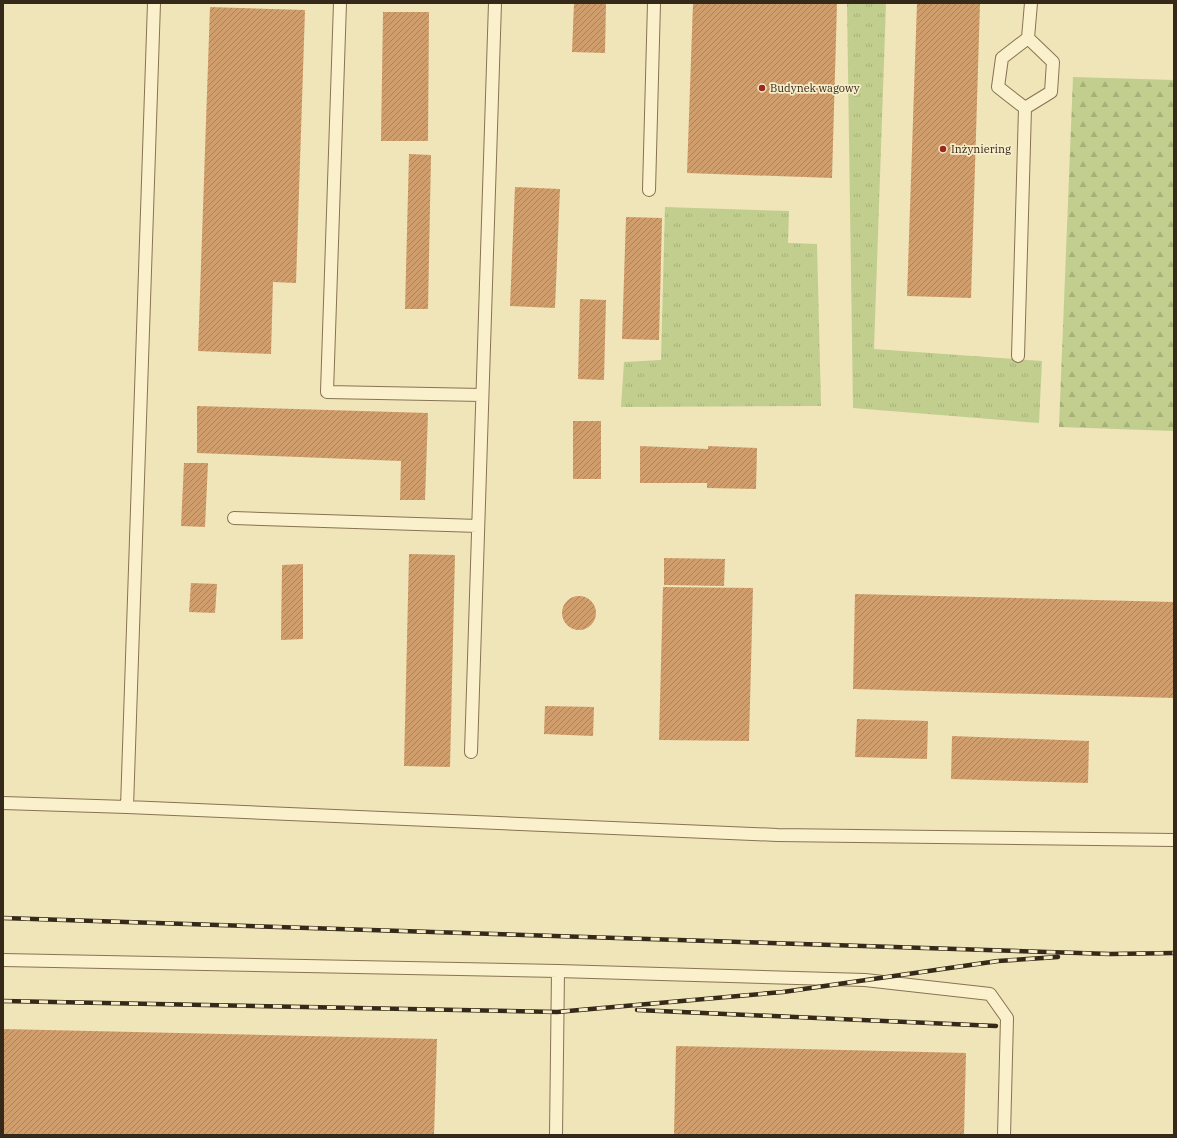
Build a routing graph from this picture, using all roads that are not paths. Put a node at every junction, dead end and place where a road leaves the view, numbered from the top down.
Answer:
1 (154, 3) edge
2 (340, 3) edge
3 (494, 3) edge
4 (654, 3) edge
5 (1031, 3) edge
6 (1028, 38) junction
7 (1025, 108) junction
8 (649, 190) dead end
9 (1018, 356) dead end
10 (482, 395) junction
11 (234, 518) dead end
12 (478, 526) junction
13 (471, 752) dead end
14 (3, 803) edge
15 (127, 807) junction
16 (1174, 840) edge
17 (3, 960) edge
18 (558, 971) junction
19 (556, 1135) edge
20 (1004, 1135) edge

1 - 15 lane
2 - 10 lane
3 - 10 lane
4 - 8 lane
5 - 6 lane
6 - 7 lane
6 - 7 lane
7 - 9 lane
10 - 12 lane
11 - 12 lane
12 - 13 lane
14 - 15 lane
15 - 16 lane
17 - 18 lane
18 - 19 lane
18 - 20 lane

